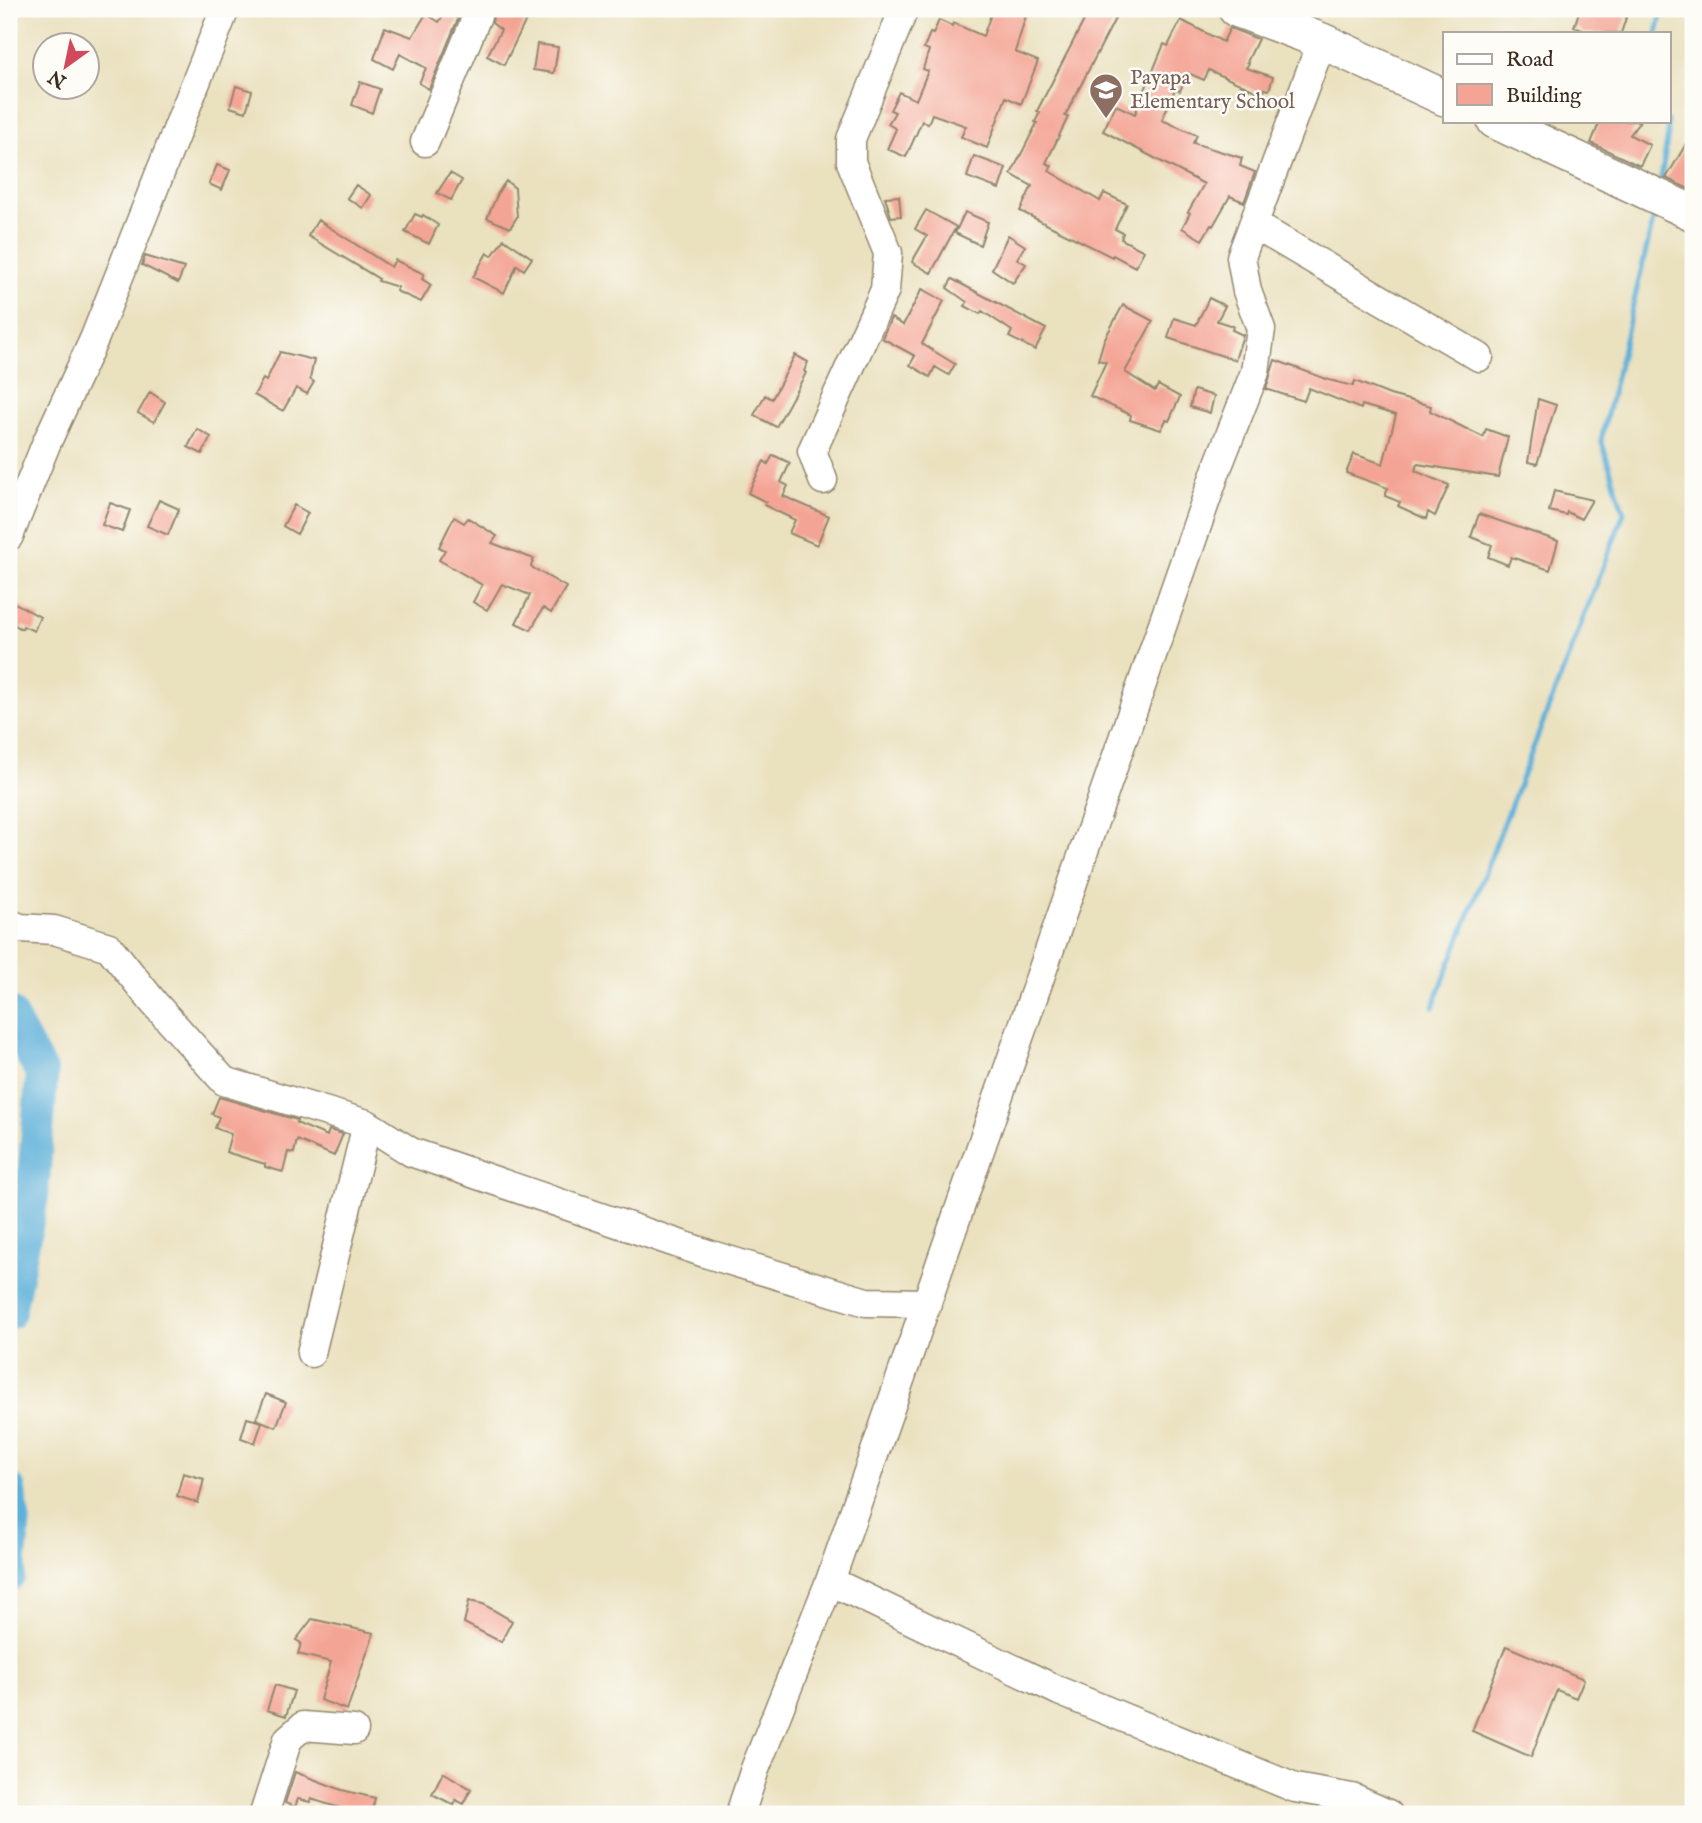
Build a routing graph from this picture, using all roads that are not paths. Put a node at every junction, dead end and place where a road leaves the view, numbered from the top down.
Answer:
1 (225, 9) edge
2 (477, 9) edge
3 (904, 9) edge
4 (1243, 10) edge
5 (1322, 41) junction
6 (1443, 97) edge
7 (1497, 122) edge
8 (425, 142) dead end
9 (1669, 201) edge
10 (1253, 224) junction
11 (1479, 357) dead end
12 (823, 480) dead end
13 (9, 536) edge
14 (9, 923) edge
15 (367, 1124) junction
16 (927, 1303) junction
17 (311, 1353) dead end
18 (830, 1581) junction
19 (354, 1730) dead end
20 (264, 1814) edge
21 (740, 1814) edge
22 (1388, 1814) edge

1 - 13 street
2 - 8 street
3 - 12 street
4 - 5 main road
5 - 6 main road
5 - 10 street
7 - 9 main road
10 - 11 street
10 - 16 street
14 - 15 street
15 - 16 street
15 - 17 street
16 - 18 street
18 - 21 street
18 - 22 street
19 - 20 street

